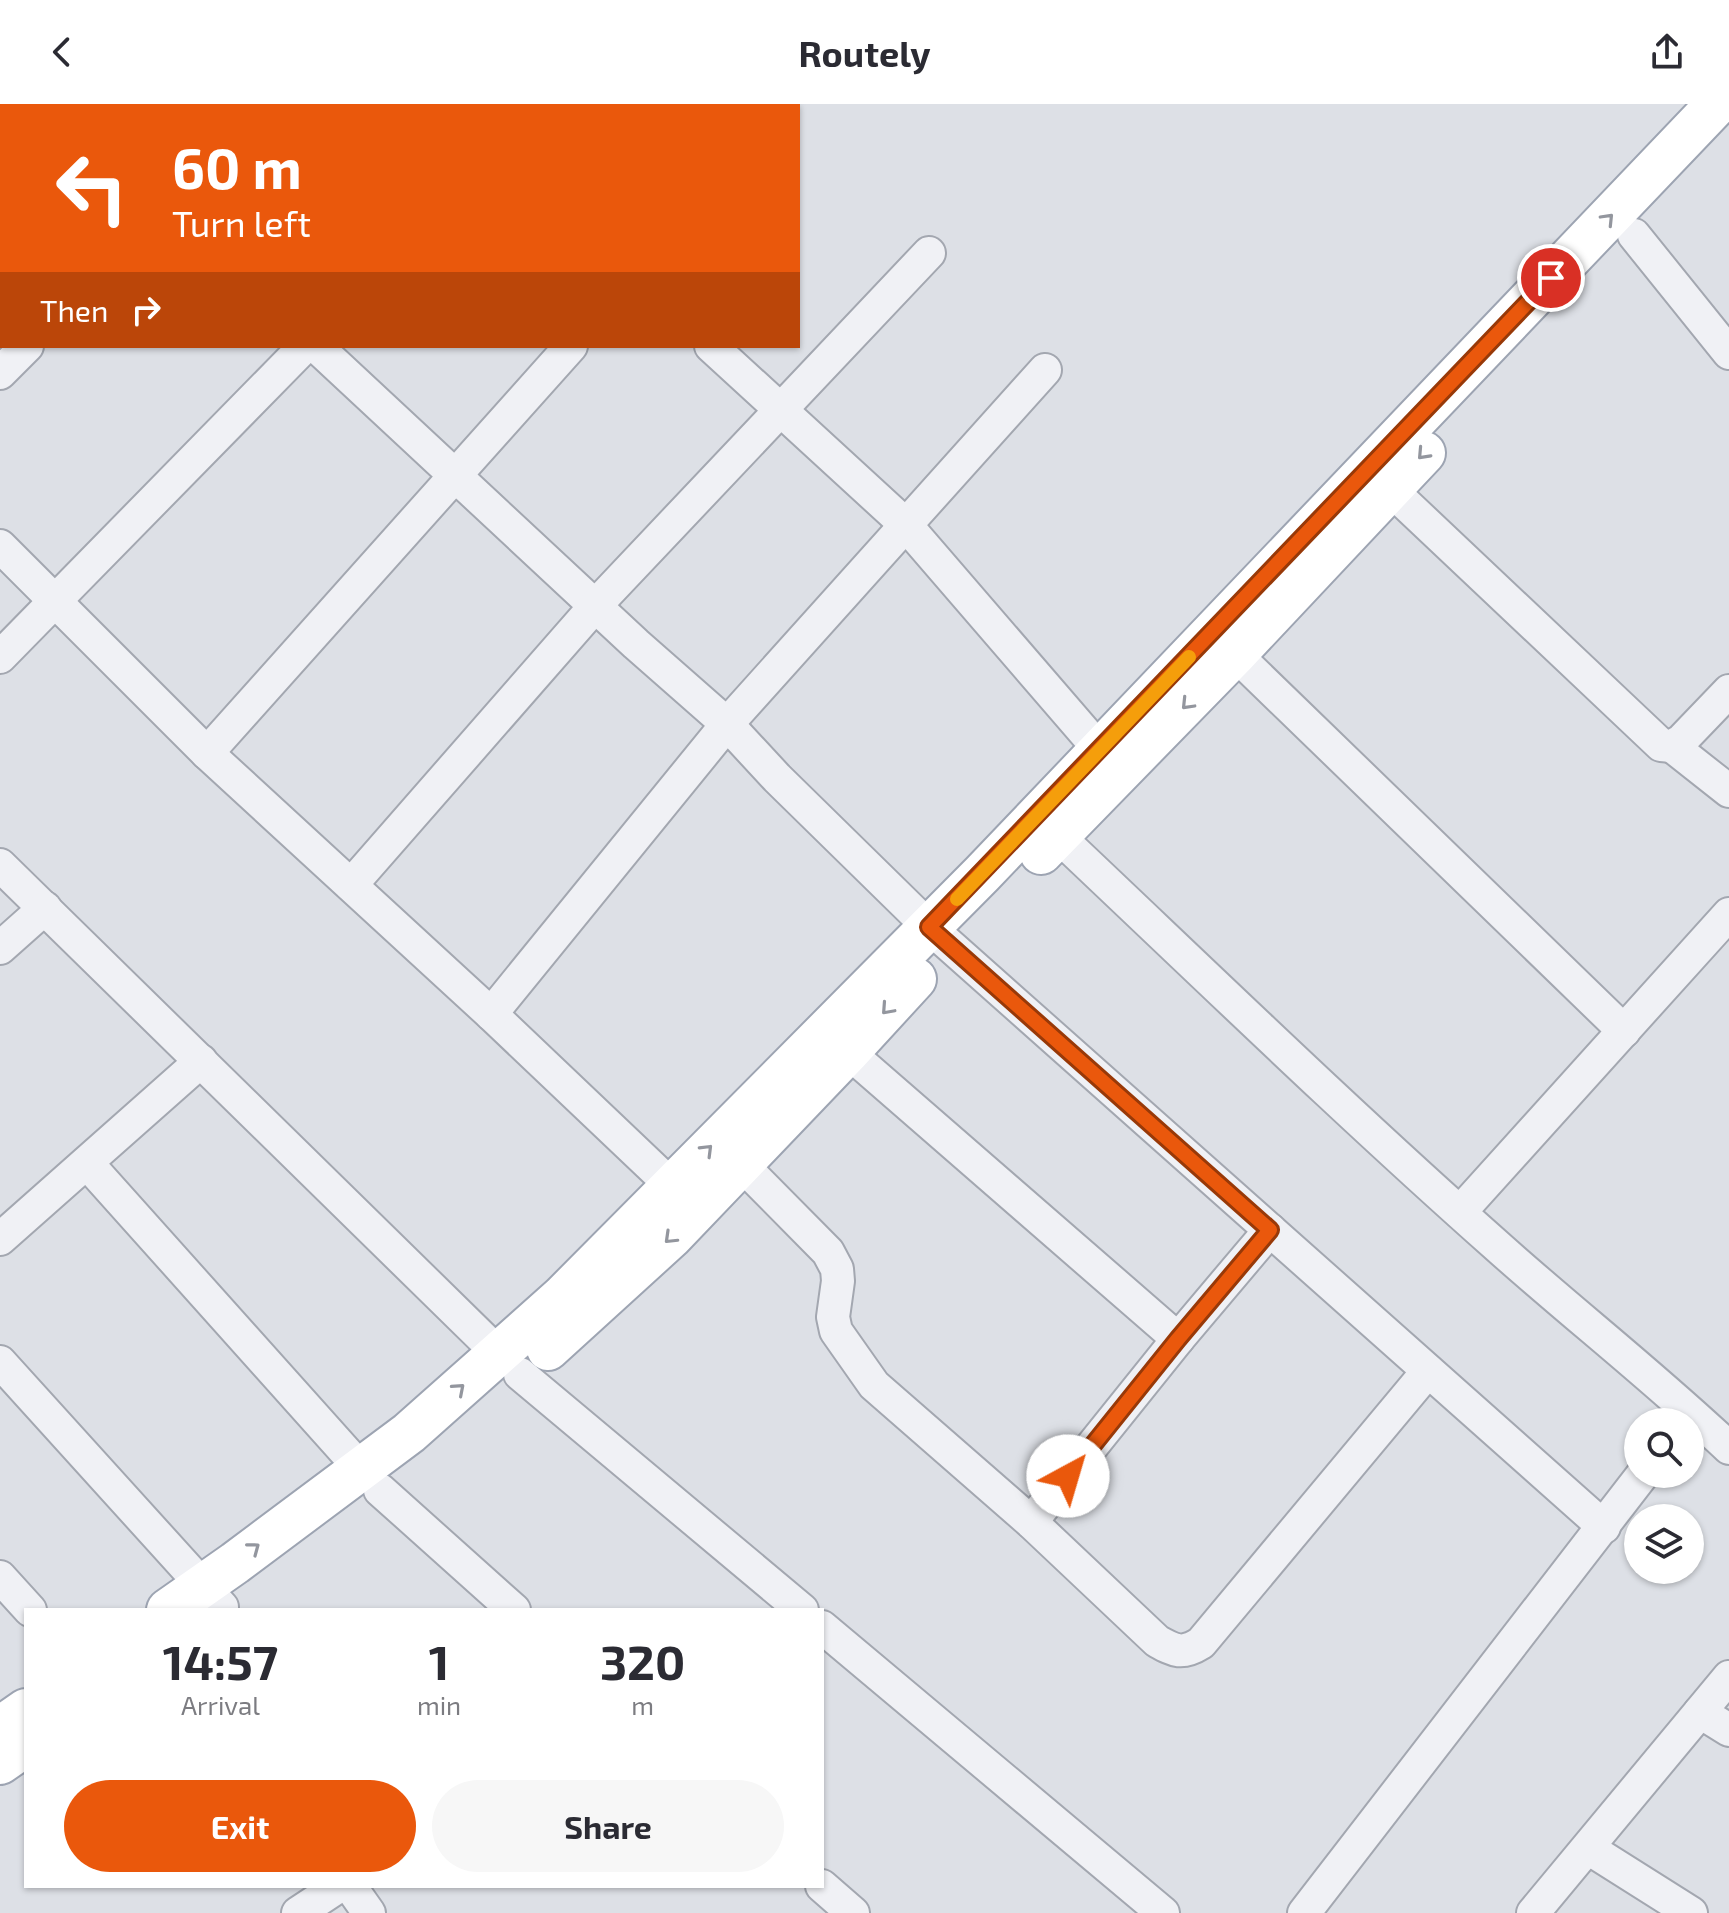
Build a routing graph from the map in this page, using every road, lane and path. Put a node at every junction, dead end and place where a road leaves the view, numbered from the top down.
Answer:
1 (1717, 104) edge
2 (1729, 135) edge
3 (1634, 235) junction
4 (929, 253) dead end
5 (25, 348) edge
6 (303, 348) edge
7 (318, 348) edge
8 (569, 348) edge
9 (713, 348) edge
10 (1729, 353) edge
11 (1045, 370) dead end
12 (0, 373) edge
13 (780, 409) junction
14 (455, 475) junction
15 (1390, 489) junction
16 (905, 524) junction
17 (0, 546) edge
18 (54, 601) junction
19 (596, 605) junction
20 (1235, 654) junction
21 (0, 657) edge
22 (1729, 691) edge
23 (727, 724) junction
24 (1672, 746) junction
25 (1100, 750) junction
26 (207, 753) junction
27 (1729, 791) edge
28 (1058, 836) junction
29 (0, 865) edge
30 (351, 885) junction
31 (45, 908) junction
32 (1729, 914) edge
33 (938, 935) junction
34 (0, 948) edge
35 (491, 1014) junction
36 (1624, 1031) junction
37 (848, 1052) junction
38 (201, 1061) junction
39 (87, 1163) junction
40 (741, 1164) junction
41 (672, 1186) junction
42 (1460, 1212) junction
43 (1270, 1230) junction
44 (0, 1239) edge
45 (1178, 1339) junction
46 (0, 1362) edge
47 (510, 1364) junction
48 (1428, 1371) junction
49 (1676, 1408) edge
50 (1704, 1430) edge
51 (1729, 1448) edge
52 (371, 1480) junction
53 (1633, 1488) edge
54 (1031, 1522) junction
55 (1604, 1527) junction
56 (0, 1577) edge
57 (214, 1601) edge
58 (28, 1608) edge
59 (178, 1608) edge
60 (512, 1608) edge
61 (800, 1608) edge
62 (824, 1629) edge
63 (1729, 1677) edge
64 (24, 1711) edge
65 (1700, 1712) junction
66 (0, 1728) edge
67 (1729, 1730) edge
68 (24, 1746) edge
69 (0, 1763) edge
70 (1588, 1848) junction
71 (336, 1888) edge
72 (351, 1888) edge
73 (824, 1888) edge
74 (298, 1913) edge
75 (369, 1913) edge
76 (853, 1913) edge
77 (1163, 1913) edge
78 (1304, 1913) edge
79 (1533, 1913) edge
80 (1691, 1913) edge

25 -> 1 main road
2 - 3 main road
3 - 10 street
3 -> 15 main road
4 - 13 street
5 - 12 street
6 - 18 street
7 - 14 street
8 - 14 street
9 - 13 street
11 - 16 street
13 - 16 street
13 - 19 street
14 - 19 street
14 - 26 street
15 - 20 main road
15 - 24 street
16 - 23 street
16 - 25 street
17 - 18 street
18 - 21 street
18 - 26 street
19 - 23 street
19 - 30 street
20 -> 28 main road
20 - 36 street
22 - 24 street
23 - 33 street
23 - 35 street
24 - 27 street
25 - 33 main road
26 - 30 street
28 - 33 main road
28 - 42 street
29 - 31 street
30 - 35 street
31 - 34 street
31 - 38 street
32 - 36 street
33 -> 37 main road
41 -> 33 main road
33 - 43 street
35 - 41 street
36 - 42 street
37 - 40 main road
37 - 45 street
38 - 39 street
38 - 47 street
39 - 44 street
39 - 52 street
40 -> 47 main road
40 - 54 street
41 - 47 main road
42 - 49 street
43 - 45 street
43 - 48 street
45 - 54 street
46 - 57 street
47 - 52 main road
47 - 61 street
48 - 54 street
48 - 55 street
50 - 51 street
52 - 57 main road
52 - 60 street
53 - 55 street
55 - 78 street
56 - 58 street
57 - 59 main road
62 - 77 street
63 - 65 street
64 - 66 main road
65 - 67 street
65 - 70 street
68 - 69 main road
70 - 79 street
70 - 80 street
71 - 74 street
72 - 75 street
73 - 76 street

